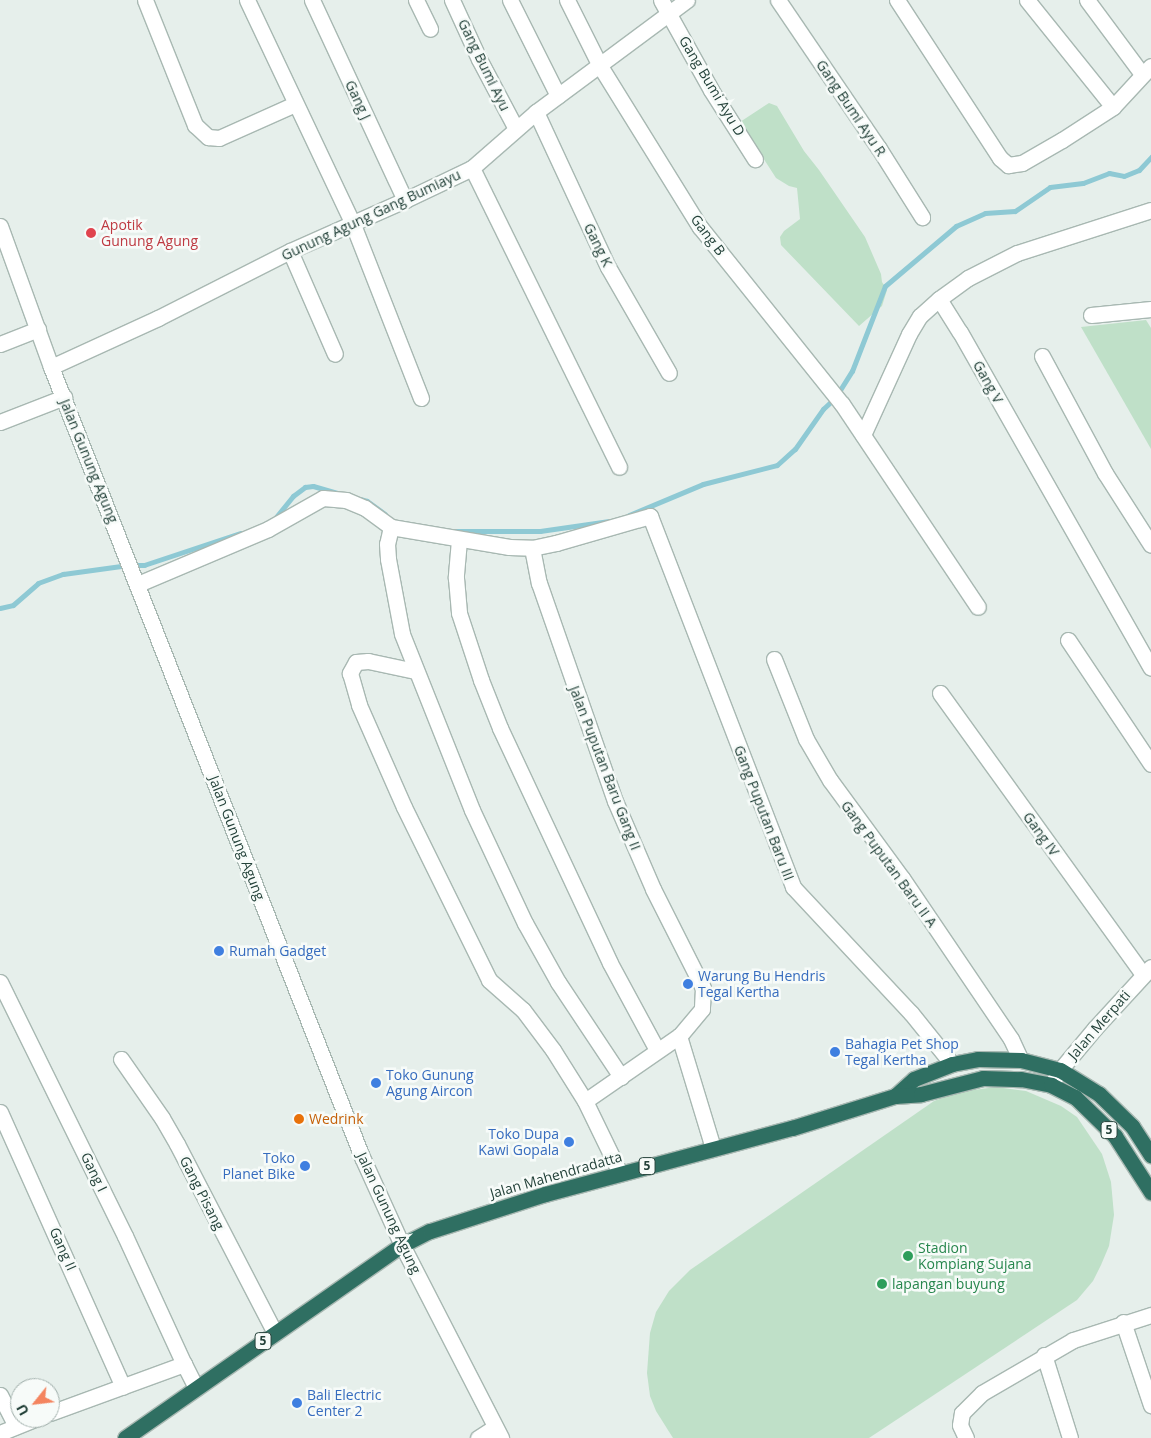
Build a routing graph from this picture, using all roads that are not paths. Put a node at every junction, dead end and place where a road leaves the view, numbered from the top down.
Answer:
1 (145, 0) edge
2 (247, 0) edge
3 (312, 0) edge
4 (416, 0) edge
5 (452, 0) edge
6 (510, 0) edge
7 (568, 0) edge
8 (661, 0) edge
9 (687, 0) edge
10 (778, 0) edge
11 (897, 0) edge
12 (1027, 0) edge
13 (1087, 0) edge
14 (669, 13) junction
15 (430, 29) dead end
16 (600, 66) junction
17 (1146, 70) edge
18 (558, 96) junction
19 (295, 104) junction
20 (1113, 107) junction
21 (536, 112) junction
22 (516, 129) junction
23 (755, 159) dead end
24 (472, 168) junction
25 (405, 200) junction
26 (1151, 210) edge
27 (922, 217) dead end
28 (352, 222) junction
29 (0, 226) edge
30 (290, 251) junction
31 (939, 299) junction
32 (1151, 309) edge
33 (1091, 315) dead end
34 (38, 328) junction
35 (0, 344) edge
36 (335, 354) dead end
37 (1042, 356) dead end
38 (52, 367) junction
39 (669, 373) dead end
40 (64, 397) junction
41 (421, 398) dead end
42 (0, 422) edge
43 (862, 435) junction
44 (619, 467) dead end
45 (391, 527) junction
46 (459, 540) junction
47 (1151, 545) edge
48 (532, 548) junction
49 (135, 578) junction
50 (978, 607) dead end
51 (1068, 640) dead end
52 (774, 659) dead end
53 (1151, 668) edge
54 (415, 671) junction
55 (940, 693) dead end
56 (1151, 764) edge
57 (1147, 970) edge
58 (0, 982) edge
59 (679, 1036) junction
60 (657, 1050) junction
61 (121, 1059) dead end
62 (1021, 1060) junction
63 (952, 1064) junction
64 (1060, 1070) junction
65 (621, 1077) junction
66 (1051, 1085) junction
67 (895, 1096) junction
68 (585, 1101) junction
69 (0, 1112) edge
70 (713, 1148) junction
71 (1151, 1155) edge
72 (620, 1173) junction
73 (1151, 1192) edge
74 (402, 1245) junction
75 (1151, 1315) edge
76 (1123, 1322) junction
77 (275, 1333) junction
78 (1044, 1355) junction
79 (184, 1364) junction
80 (123, 1387) junction
81 (196, 1388) junction
82 (0, 1395) edge
83 (1151, 1405) edge
84 (60, 1409) edge
85 (10, 1414) edge
86 (498, 1433) edge
87 (125, 1438) edge
88 (478, 1438) edge
89 (966, 1438) edge
90 (1070, 1438) edge

1 - 19 street
2 - 19 street
3 - 25 street, Gang J
4 - 15 street
5 - 22 street, Gang Bumi Ayu
6 - 18 street
7 - 16 street, Gang B
8 - 14 street, Gang Bumi Ayu D
9 - 14 street, Gunung Agung Gang Bumiayu
10 - 27 street, Gang Bumi Ayu R
11 - 20 street
12 - 20 street
13 - 17 street
14 - 16 street, Gunung Agung Gang Bumiayu
14 - 23 street, Gang Bumi Ayu D
16 - 18 street, Gunung Agung Gang Bumiayu
16 - 43 street, Gang B
17 - 20 street
18 - 21 street, Gunung Agung Gang Bumiayu
19 - 28 street
21 - 22 street, Gunung Agung Gang Bumiayu
21 - 39 street, Gang K
22 - 24 street, Gunung Agung Gang Bumiayu
24 - 25 street, Gunung Agung Gang Bumiayu
24 - 44 street
25 - 28 street, Gunung Agung Gang Bumiayu
26 - 31 street
28 - 30 street, Gunung Agung Gang Bumiayu
28 - 41 street
29 - 34 street, Jalan Gunung Agung
30 - 36 street
30 - 38 street, Gunung Agung Gang Bumiayu
31 - 43 street
31 - 53 street, Gang V
32 - 33 street
34 - 35 street
34 - 38 street, Jalan Gunung Agung
37 - 47 street
38 - 40 street, Jalan Gunung Agung
40 - 42 street
40 - 49 street, Jalan Gunung Agung
43 - 50 street, Gang B
45 - 46 street
45 - 49 street
45 - 54 street
46 - 48 street
46 - 60 street
48 - 59 street, Jalan Puputan Baru Gang II
48 - 63 street, Gang Puputan Baru III
49 - 74 street, Jalan Gunung Agung
51 - 56 street
52 - 62 street, Gang Puputan Baru II A
54 - 65 street
54 - 68 street
55 - 57 street, Gang IV
57 - 64 street, Jalan Merpati
58 - 79 street, Gang I
59 - 60 street
59 - 70 street
60 - 65 street
61 - 77 street, Gang Pisang
62 - 63 highway, Jalan Mahendradatta / 5
62 - 64 highway, Jalan Mahendradatta / 5
63 - 67 highway, Jalan Mahendradatta / 5
64 - 66 street, Jalan Merpati
64 - 71 highway, Jalan Mahendradatta / 5
65 - 68 street
66 - 67 highway, Jalan Mahendradatta / 5
66 - 73 highway, Jalan Mahendradatta / 5
67 - 70 highway, Jalan Mahendradatta / 5
68 - 72 street
69 - 80 street, Gang II
70 - 72 highway, Jalan Mahendradatta / 5
72 - 74 highway, Jalan Mahendradatta / 5
74 - 77 highway, 5
74 - 86 street, Jalan Gunung Agung
75 - 76 street
76 - 78 street
76 - 83 street
77 - 81 highway, 5
78 - 89 street
78 - 90 street
79 - 80 street
79 - 81 street, Gang I
80 - 84 street
81 - 87 highway, 5
82 - 85 street
86 - 88 street

